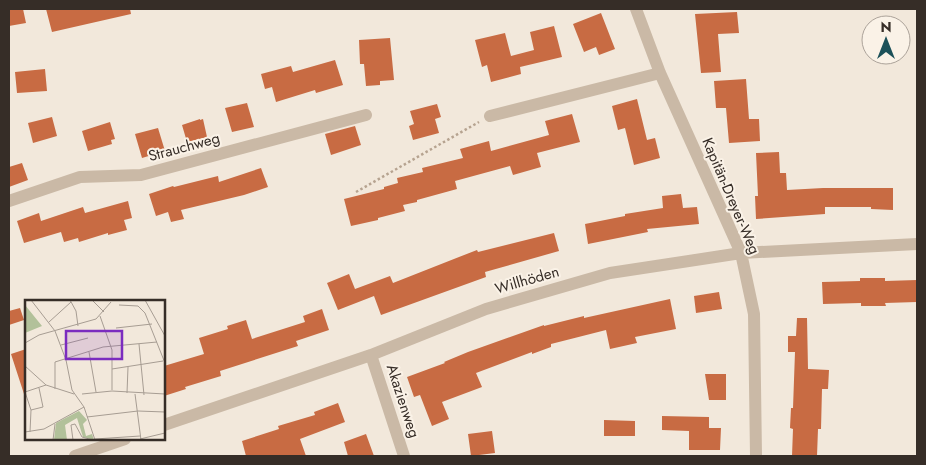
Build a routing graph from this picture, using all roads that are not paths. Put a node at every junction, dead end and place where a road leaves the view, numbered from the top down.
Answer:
1 (636, 9) edge
2 (660, 73) junction
3 (366, 115) dead end
4 (490, 116) road end
5 (9, 201) edge
6 (917, 244) edge
7 (741, 253) junction
8 (371, 355) junction
9 (165, 425) edge
10 (122, 440) edge
11 (75, 456) edge
12 (404, 456) edge
13 (756, 456) edge

1 - 2 street, Kapitän-Dreyer-Weg
2 - 4 street
2 - 7 street, Kapitän-Dreyer-Weg
3 - 5 street, Strauchweg
6 - 7 street, Willhöden
7 - 8 street, Willhöden
7 - 13 street, Kapitän-Dreyer-Weg
8 - 9 street, Willhöden
8 - 12 street, Akazienweg
10 - 11 street

